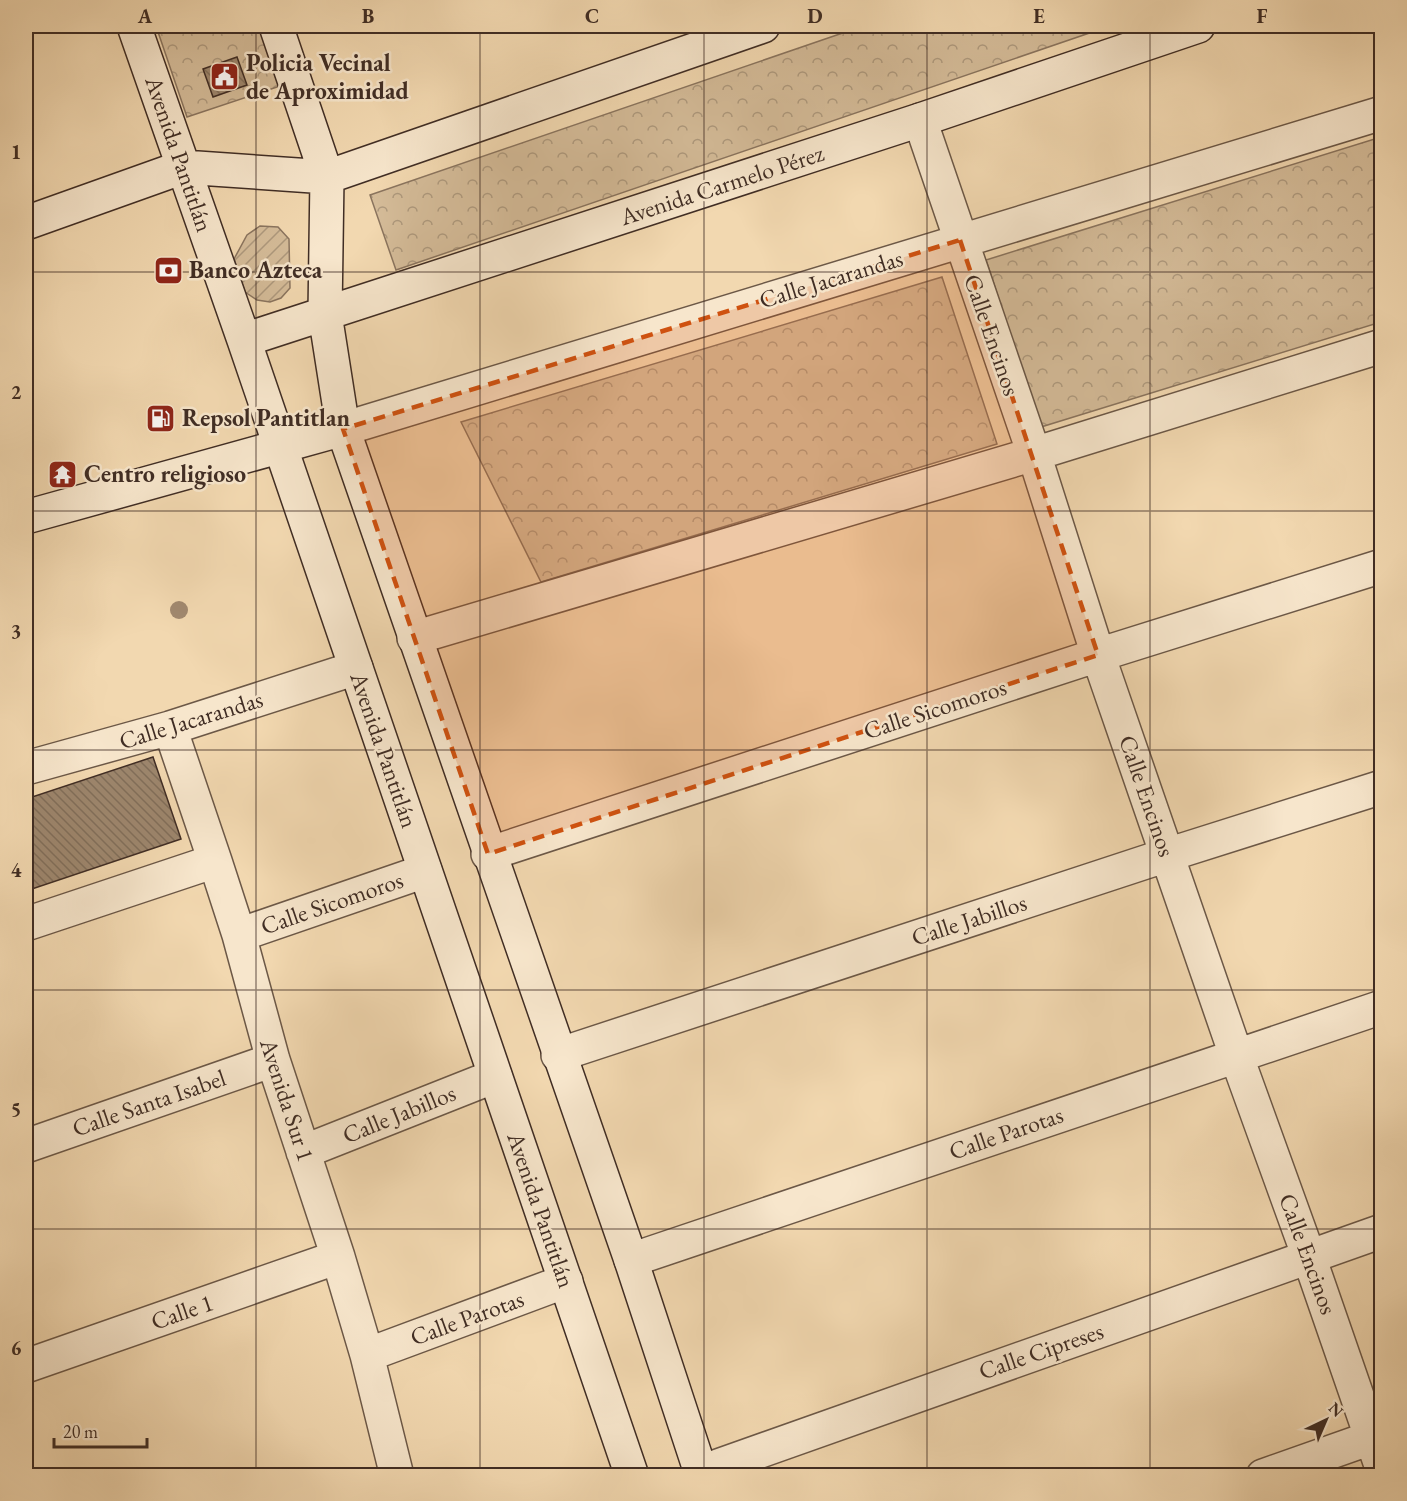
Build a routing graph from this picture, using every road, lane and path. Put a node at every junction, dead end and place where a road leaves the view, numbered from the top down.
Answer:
1 (134, 26) edge
2 (276, 26) edge
3 (763, 26) edge
4 (1198, 26) edge
5 (1382, 112) edge
6 (920, 120) junction
7 (183, 167) junction
8 (327, 177) junction
9 (26, 222) edge
10 (960, 240) junction
11 (325, 314) junction
12 (244, 340) junction
13 (1382, 346) edge
14 (343, 429) junction
15 (280, 447) junction
16 (1034, 454) junction
17 (26, 517) edge
18 (1382, 566) edge
19 (414, 638) junction
20 (1098, 655) junction
21 (356, 668) junction
22 (170, 728) junction
23 (26, 768) edge
24 (1382, 788) edge
25 (488, 854) junction
26 (1167, 855) junction
27 (215, 861) junction
28 (425, 871) junction
29 (26, 924) edge
30 (239, 935) junction
31 (1382, 1007) edge
32 (558, 1055) junction
33 (1236, 1055) junction
34 (273, 1060) junction
35 (495, 1076) junction
36 (26, 1146) edge
37 (303, 1152) junction
38 (1382, 1231) edge
39 (338, 1257) junction
40 (1309, 1257) junction
41 (631, 1260) junction
42 (566, 1281) junction
43 (367, 1354) junction
44 (26, 1366) edge
45 (1376, 1436) edge
46 (1382, 1468) edge
47 (701, 1474) edge
48 (397, 1476) edge
49 (632, 1476) edge
50 (1263, 1476) edge

1 - 7 street, Avenida Pantitlán
2 - 8 street
3 - 8 street
4 - 6 street, Avenida Carmelo Pérez
5 - 10 street, Calle Jacarandas
6 - 10 street, Calle Encinos
6 - 11 street, Avenida Carmelo Pérez
7 - 8 street
7 - 9 street
7 - 12 street, Avenida Pantitlán
8 - 11 street
10 - 14 street, Calle Jacarandas
10 - 16 street, Calle Encinos
11 - 12 street, Avenida Carmelo Pérez
11 - 14 street
12 - 15 street, Avenida Pantitlán
13 - 16 street
14 - 15 street, Calle Jacarandas
14 - 19 street
15 - 17 street, Calle Jacarandas
15 - 21 street, Avenida Pantitlán
16 - 19 street
16 - 20 street, Calle Encinos
18 - 20 street, Calle Sicomoros
19 - 25 street
20 - 25 street, Calle Sicomoros
20 - 26 street, Calle Encinos
21 - 22 street, Calle Jacarandas
21 - 28 street, Avenida Pantitlán
22 - 23 street, Calle Jacarandas
22 - 27 street, Avenida Sur 1
24 - 26 street, Calle Jabillos
25 - 32 street
26 - 32 street, Calle Jabillos
26 - 33 street, Calle Encinos
27 - 29 street
27 - 30 street, Avenida Sur 1
28 - 30 street, Calle Sicomoros
28 - 35 street, Avenida Pantitlán
30 - 34 street, Avenida Sur 1
31 - 33 street, Calle Parotas
32 - 41 street
33 - 40 street, Calle Encinos
33 - 41 street, Calle Parotas
34 - 36 street, Calle Santa Isabel
34 - 37 street, Avenida Sur 1
35 - 37 street, Calle Jabillos
35 - 42 street, Avenida Pantitlán
37 - 39 street, Avenida Sur 1
38 - 40 street, Calle Cipreses
39 - 43 street, Avenida Sur 1
39 - 44 street, Calle 1
40 - 45 street, Calle Encinos
40 - 47 street, Calle Cipreses
41 - 47 street
42 - 43 street, Calle Parotas
42 - 49 street, Avenida Pantitlán
43 - 48 street, Avenida Sur 1
45 - 46 street, Calle Encinos
45 - 50 street

